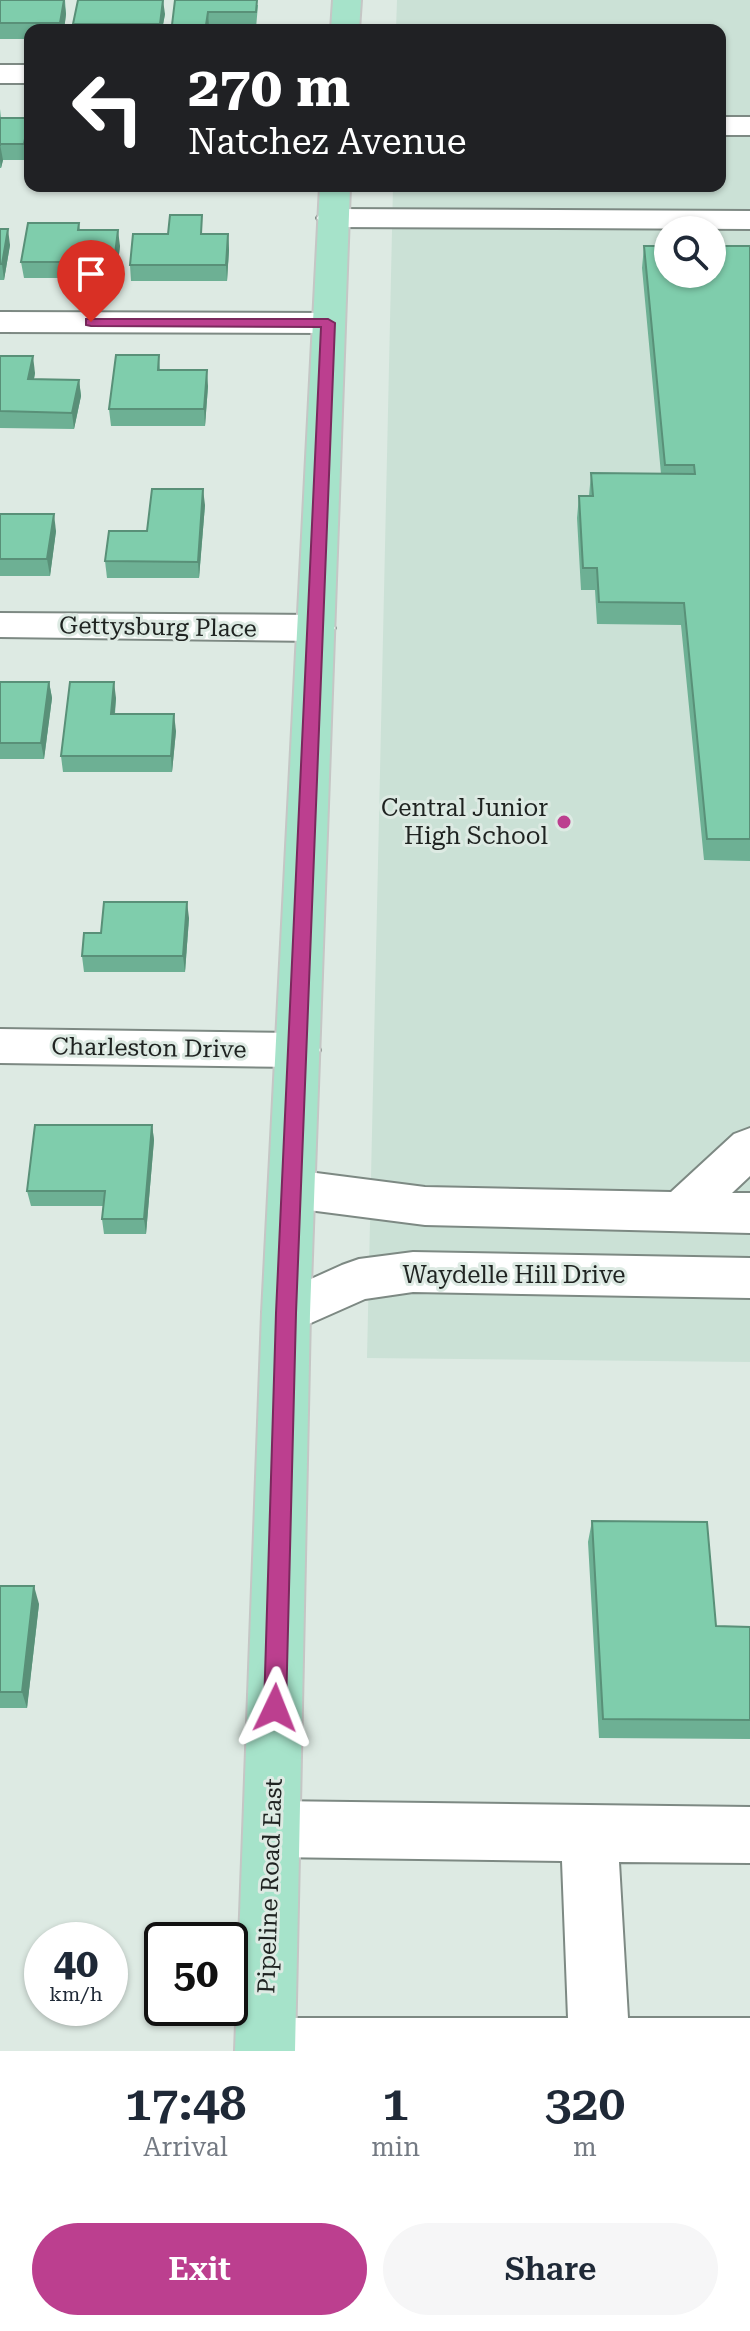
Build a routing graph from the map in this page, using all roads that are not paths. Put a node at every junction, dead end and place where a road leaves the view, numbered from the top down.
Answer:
1 (347, 0) edge
2 (345, 24) edge
3 (0, 74) edge
4 (24, 74) edge
5 (726, 126) edge
6 (750, 126) edge
7 (539, 192) edge
8 (334, 202) edge
9 (510, 219) junction
10 (750, 220) edge
11 (0, 322) edge
12 (328, 323) junction
13 (0, 625) edge
14 (316, 628) junction
15 (0, 1046) edge
16 (298, 1050) junction
17 (750, 1147) edge
18 (293, 1189) junction
19 (682, 1211) junction
20 (750, 1213) edge
21 (750, 1278) edge
22 (286, 1313) junction
23 (272, 1829) junction
24 (589, 1834) junction
25 (750, 1835) edge
26 (750, 2048) edge
27 (265, 2049) edge
28 (600, 2049) edge

1 - 2 main road
3 - 4 street
5 - 6 street
7 - 9 street
8 - 9 street
8 - 12 main road, Pipeline Road East
9 - 10 street
11 - 12 street
12 - 14 main road, Pipeline Road East
13 - 14 street, Gettysburg Place
14 - 16 main road, Pipeline Road East
15 - 16 street, Charleston Drive
16 - 18 main road, Pipeline Road East
17 - 19 street
18 - 19 street
18 - 22 main road, Pipeline Road East
19 - 20 street
21 - 22 street, Waydelle Hill Drive
22 - 23 main road, Pipeline Road East
23 - 24 street
23 - 27 main road, Pipeline Road East
24 - 25 street
24 - 28 street
26 - 28 street
27 - 28 street

